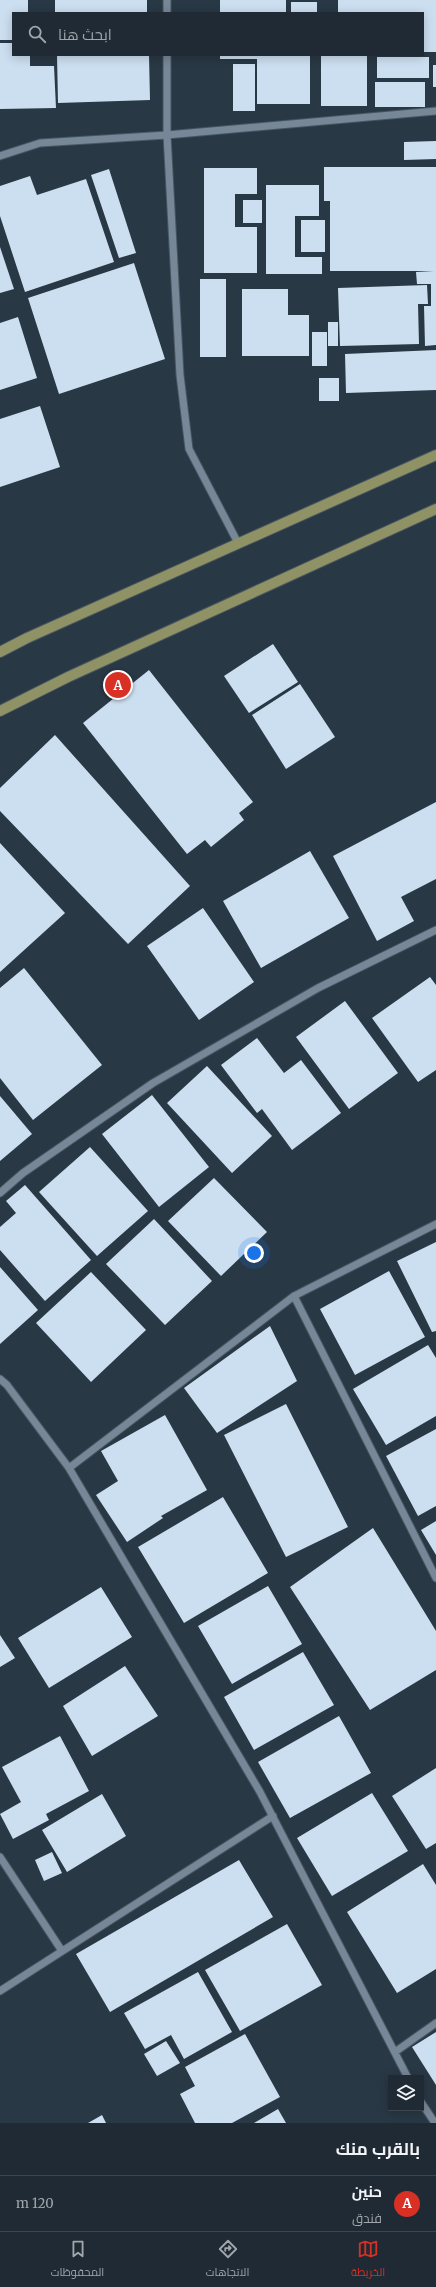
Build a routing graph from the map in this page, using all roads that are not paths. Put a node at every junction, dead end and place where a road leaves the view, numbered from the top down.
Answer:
1 (167, 0) edge
2 (167, 12) edge
3 (167, 56) edge
4 (436, 111) edge
5 (167, 135) junction
6 (0, 156) edge
7 (436, 455) edge
8 (436, 509) edge
9 (238, 543) junction
10 (0, 652) edge
11 (0, 711) edge
12 (436, 930) edge
13 (0, 1193) edge
14 (436, 1224) edge
15 (294, 1296) junction
16 (0, 1379) edge
17 (69, 1468) junction
18 (436, 1578) edge
19 (273, 1816) junction
20 (0, 1857) edge
21 (62, 1951) junction
22 (0, 1991) edge
23 (436, 2023) edge
24 (395, 2052) junction
25 (406, 2075) edge
26 (424, 2106) edge
27 (435, 2123) edge

1 - 2 street
3 - 5 street
4 - 5 street
5 - 6 street
5 - 9 street
7 - 9 main road
8 - 11 main road
9 - 10 main road
12 - 13 street
14 - 15 street
15 - 17 street
15 - 18 street
16 - 17 street
17 - 19 street
19 - 21 street
19 - 24 street
20 - 21 street
21 - 22 street
23 - 24 street
24 - 25 street
26 - 27 street

